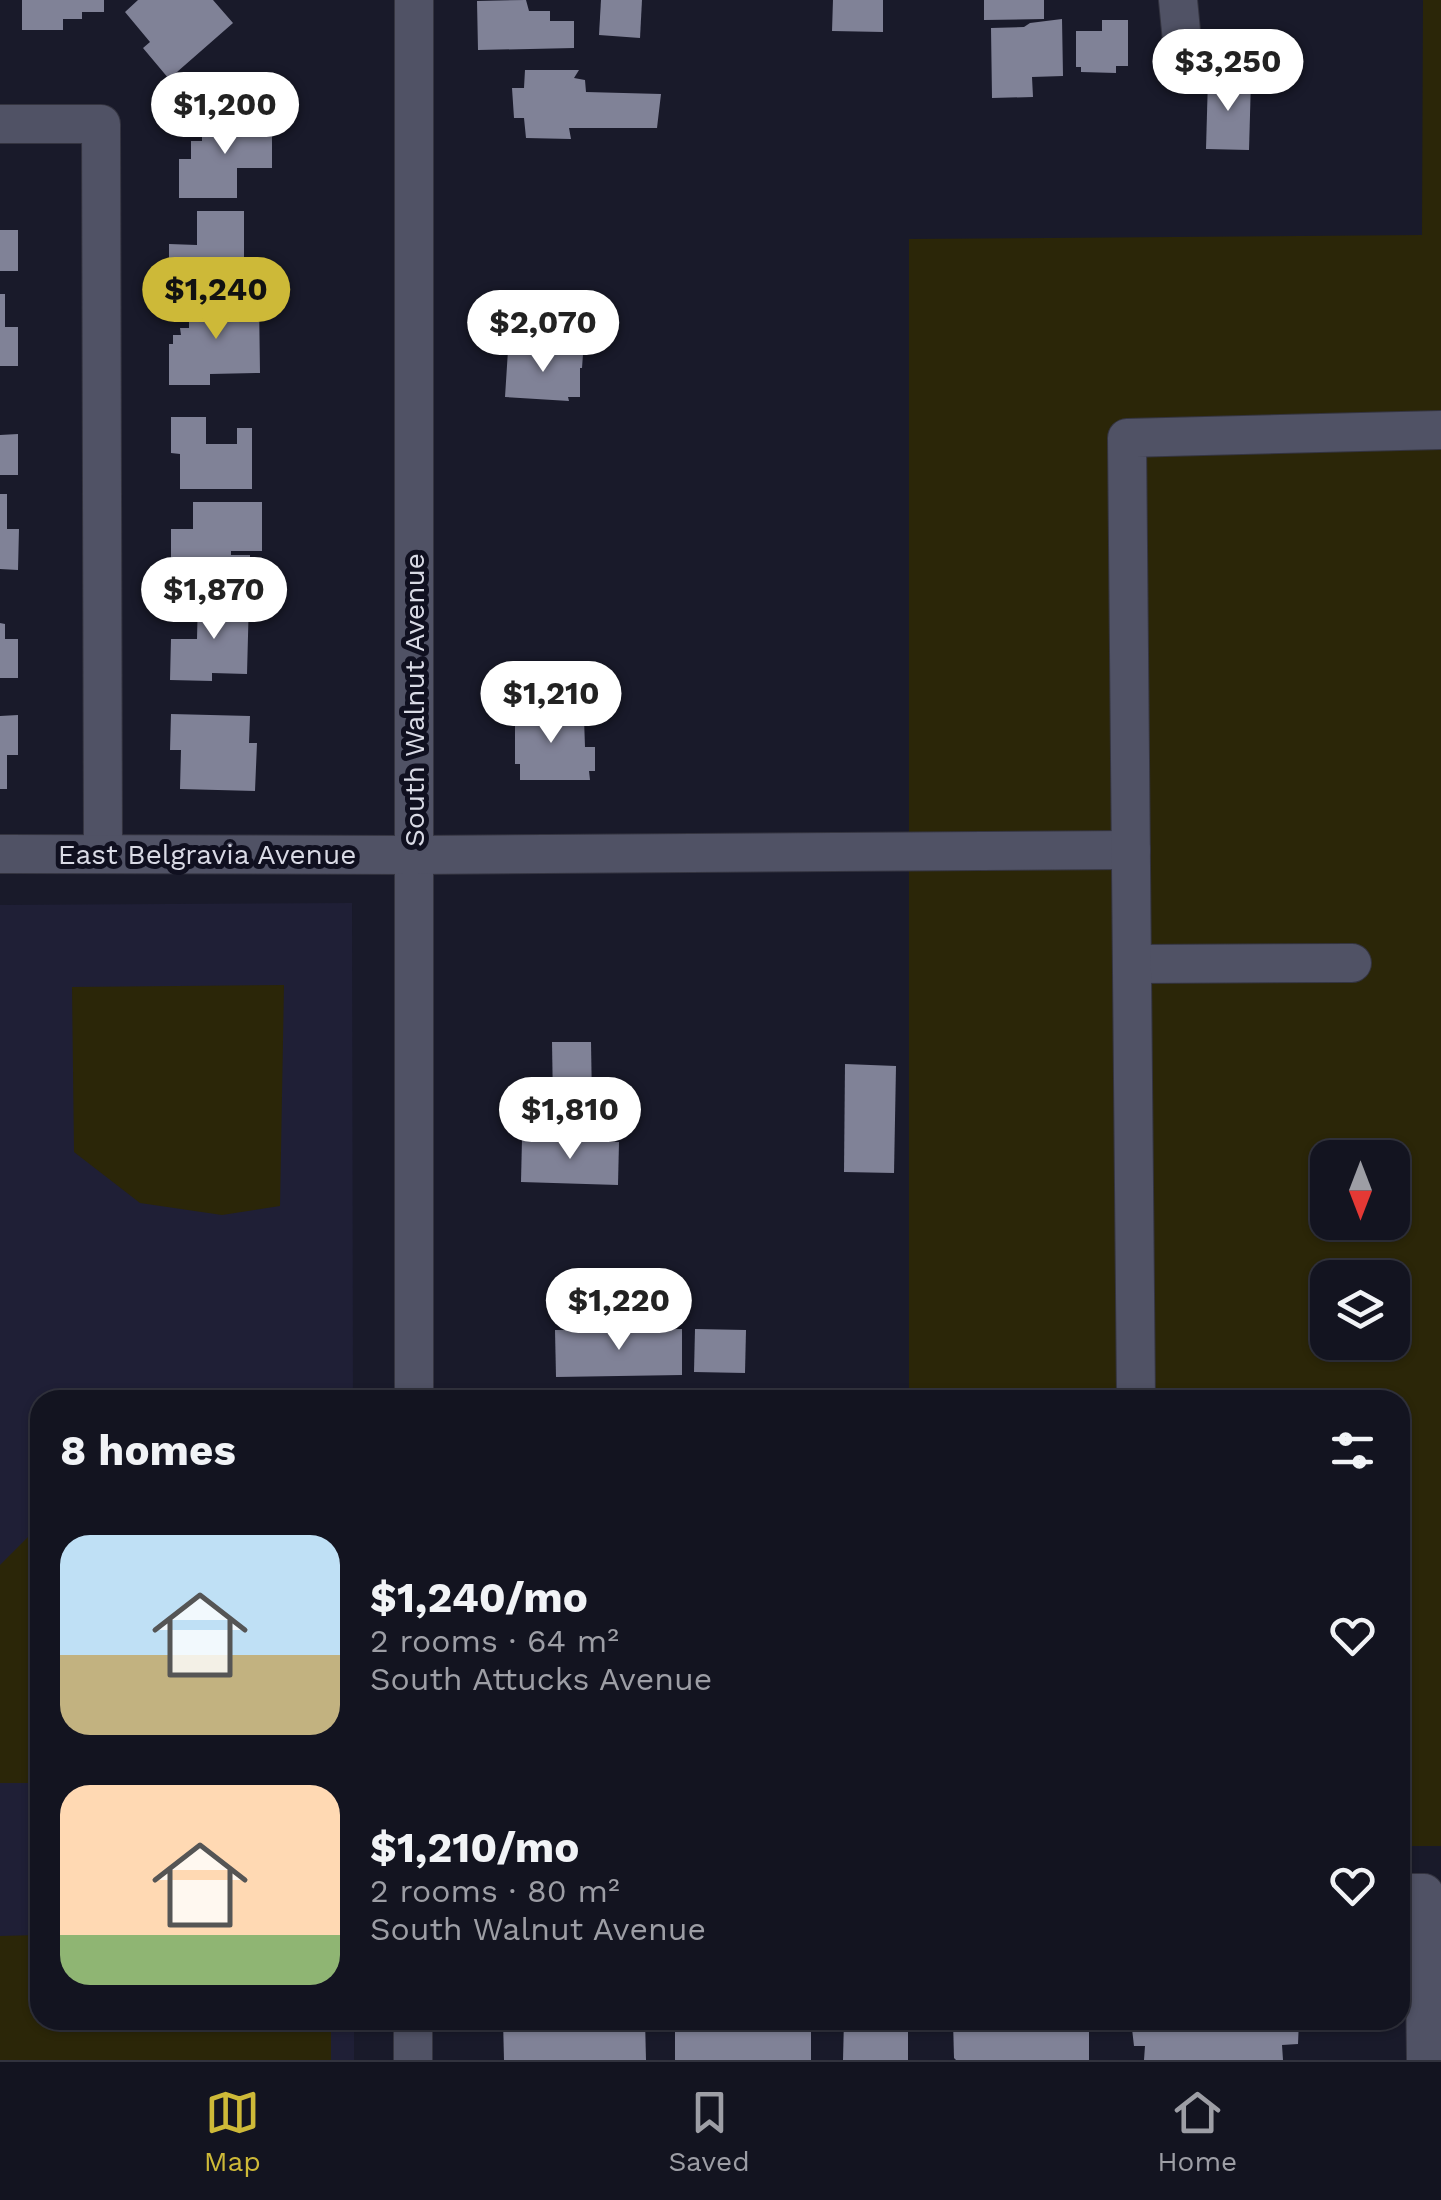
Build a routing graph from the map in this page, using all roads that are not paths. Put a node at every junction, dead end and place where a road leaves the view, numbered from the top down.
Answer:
1 (414, 0) edge
2 (1178, 0) edge
3 (1182, 41) dead end
4 (0, 124) edge
5 (1441, 430) edge
6 (1131, 850) junction
7 (0, 854) edge
8 (103, 854) junction
9 (414, 855) junction
10 (1352, 962) dead end
11 (1132, 964) junction
12 (414, 1390) edge
13 (1136, 1390) edge
14 (1412, 1893) edge
15 (413, 2030) edge
16 (412, 2060) edge
17 (1426, 2060) edge

1 - 9 street, South Walnut Avenue
2 - 3 street
4 - 8 street
5 - 6 street
6 - 9 street, East Belgravia Avenue
6 - 11 street
7 - 8 street, East Belgravia Avenue
8 - 9 street, East Belgravia Avenue
9 - 12 street, South Walnut Avenue
10 - 11 street
11 - 13 street
14 - 17 street
15 - 16 street

